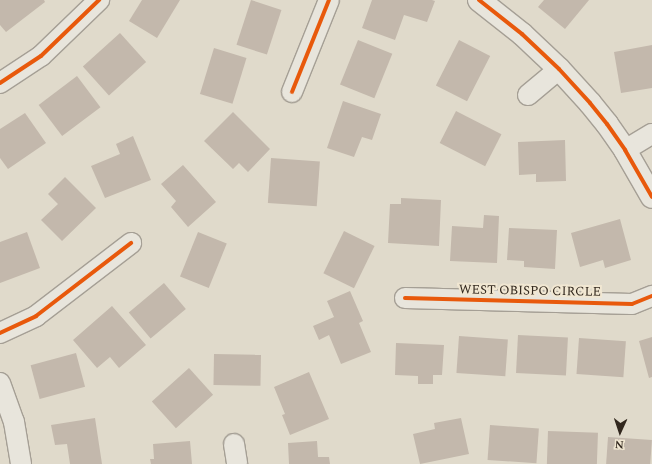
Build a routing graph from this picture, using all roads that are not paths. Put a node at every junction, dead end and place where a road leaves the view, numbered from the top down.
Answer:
1 (99, 0) edge
2 (329, 0) edge
3 (487, 3) edge
4 (559, 69) junction
5 (0, 83) edge
6 (292, 92) dead end
7 (528, 95) dead end
8 (652, 134) edge
9 (625, 150) junction
10 (652, 197) edge
11 (130, 242) dead end
12 (652, 296) edge
13 (405, 298) dead end
14 (0, 332) edge
15 (0, 383) edge
16 (234, 444) dead end
17 (21, 464) edge
18 (237, 464) edge

1 - 5 street
2 - 6 street
3 - 4 street
4 - 7 street
4 - 9 street
8 - 9 street
9 - 10 street
11 - 14 street
12 - 13 street, WEST OBISPO CIRCLE
15 - 17 street
16 - 18 street

